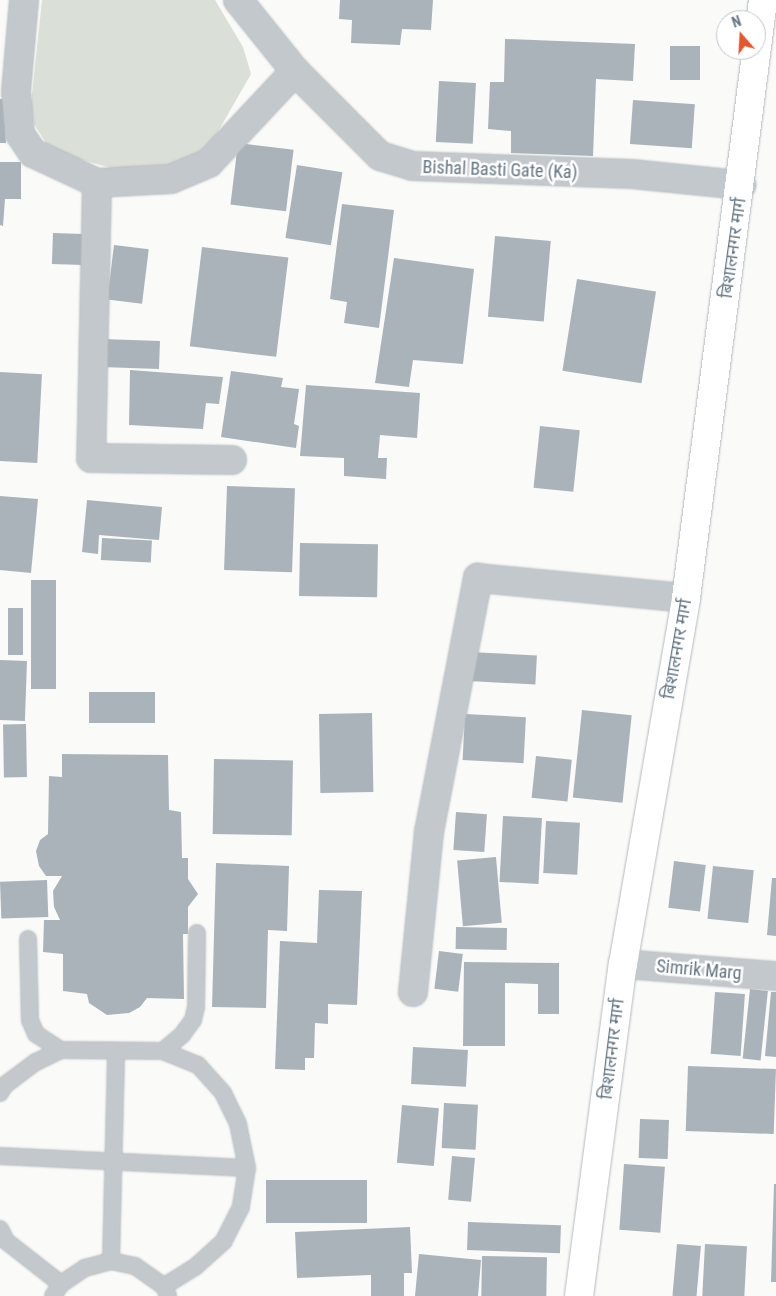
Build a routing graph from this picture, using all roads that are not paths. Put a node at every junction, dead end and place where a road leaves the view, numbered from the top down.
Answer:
1 (24, 0) edge
2 (238, 0) edge
3 (762, 0) edge
4 (295, 71) junction
5 (97, 183) junction
6 (741, 185) junction
7 (232, 460) dead end
8 (686, 598) junction
9 (197, 933) dead end
10 (28, 939) dead end
11 (623, 964) junction
12 (776, 976) edge
13 (413, 992) dead end
14 (61, 1050) junction
15 (163, 1051) junction
16 (116, 1052) junction
17 (0, 1094) edge
18 (0, 1156) edge
19 (113, 1162) junction
20 (247, 1168) junction
21 (0, 1229) edge
22 (111, 1261) junction
23 (57, 1290) edge
24 (166, 1291) edge
25 (579, 1296) edge

1 - 5 street
2 - 4 street, Bishal Basti Gate (Ka)
3 - 6 main road, बिशालनगर मार्ग
4 - 5 street
4 - 6 street, Bishal Basti Gate (Ka)
5 - 7 street
6 - 8 main road, बिशालनगर मार्ग
8 - 11 main road, बिशालनगर मार्ग
8 - 13 street
9 - 15 lane
10 - 14 lane
11 - 12 street, Simrik Marg
11 - 25 main road, बिशालनगर मार्ग
14 - 16 lane
14 - 17 lane
15 - 16 lane
15 - 20 lane
16 - 19 lane
18 - 19 lane
19 - 20 lane
19 - 22 lane
20 - 24 lane
21 - 23 lane
22 - 23 lane
22 - 24 lane

